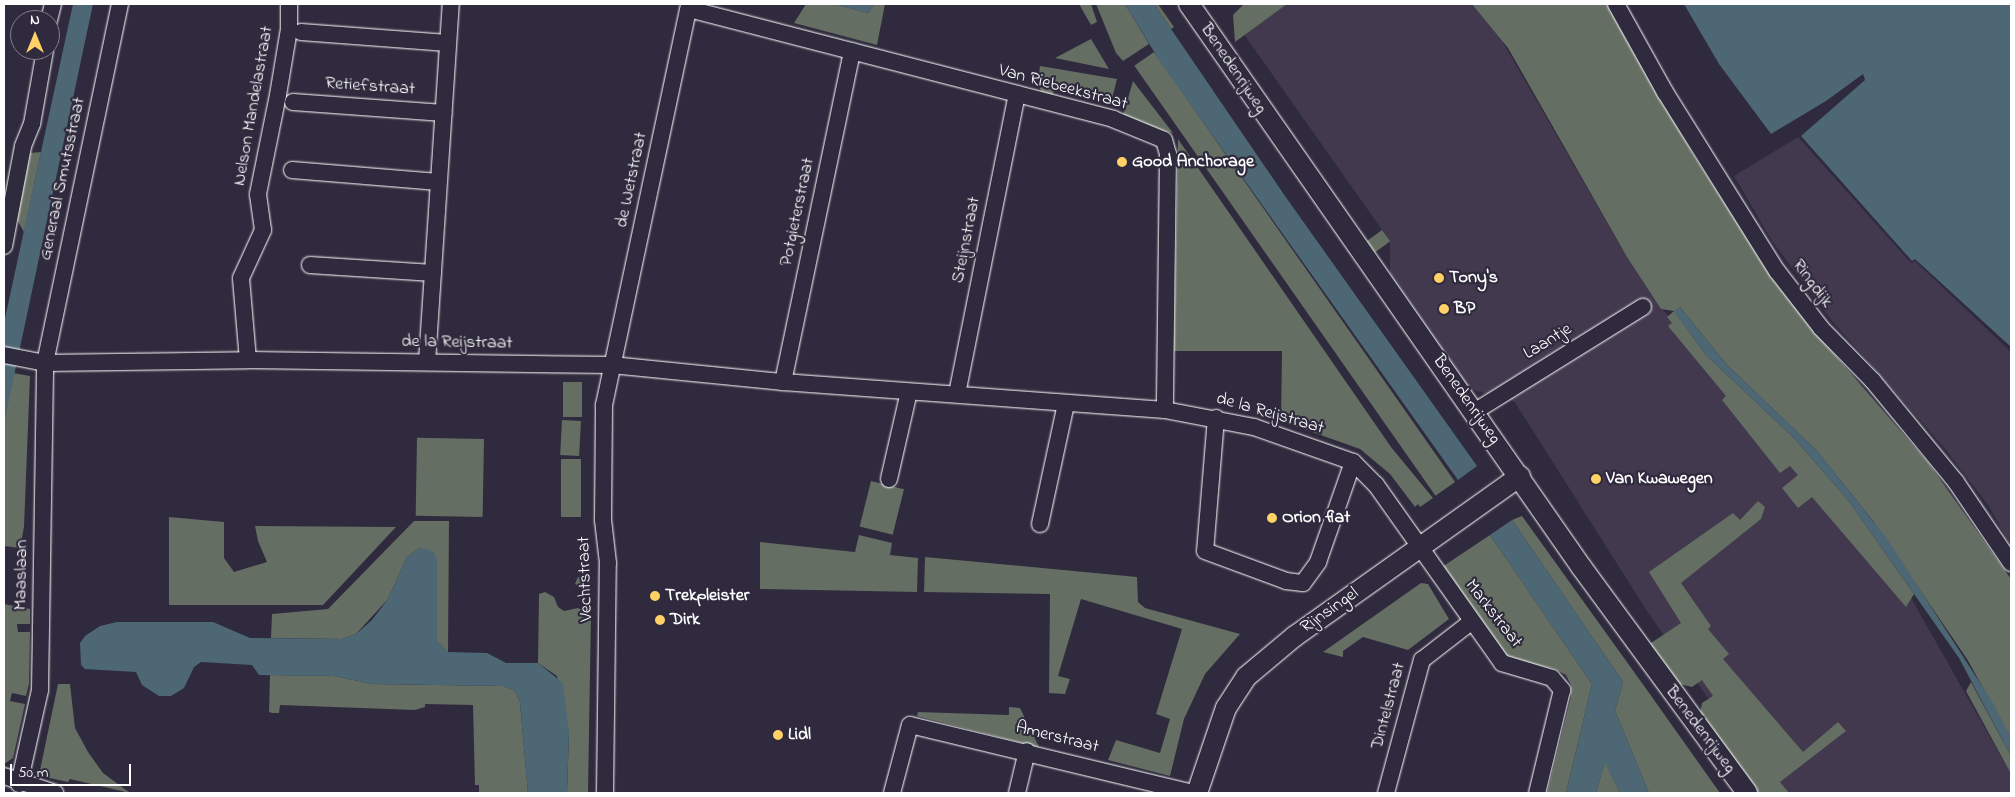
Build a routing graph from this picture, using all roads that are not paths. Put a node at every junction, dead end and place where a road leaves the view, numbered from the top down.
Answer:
1 (120, 4) edge
2 (289, 4) edge
3 (451, 4) edge
4 (1616, 4) edge
5 (1196, 6) edge
6 (689, 7) edge
7 (301, 32) dead end
8 (448, 43) junction
9 (852, 51) junction
10 (43, 60) edge
11 (1017, 94) junction
12 (293, 102) dead end
13 (444, 112) junction
14 (292, 170) dead end
15 (439, 182) junction
16 (4, 246) edge
17 (310, 265) dead end
18 (433, 273) junction
19 (1643, 307) dead end
20 (4, 355) edge
21 (248, 360) junction
22 (428, 362) junction
23 (45, 363) junction
24 (612, 365) junction
25 (783, 382) junction
26 (909, 392) junction
27 (957, 394) junction
28 (1066, 404) junction
29 (1165, 410) junction
30 (1474, 412) junction
31 (1216, 418) junction
32 (1353, 462) junction
33 (1520, 476) junction
34 (889, 479) dead end
35 (1040, 524) dead end
36 (1420, 548) junction
37 (2011, 562) edge
38 (1471, 622) junction
39 (1027, 751) junction
40 (9, 783) edge
41 (1153, 789) edge
42 (55, 793) edge
43 (605, 793) edge
44 (892, 793) edge
45 (1017, 793) edge
46 (1193, 793) edge
47 (1197, 793) edge
48 (1386, 793) edge
49 (1537, 793) edge
50 (1747, 793) edge

1 - 23 street, Generaal Smutsstraat
2 - 21 street, Nelson Mandelastraat
3 - 8 street
4 - 37 street, Ringdijk
5 - 30 street, Benedenrijweg
6 - 9 street, Van Riebeekstraat
6 - 24 street, de Wetstraat
7 - 8 street
8 - 13 street
9 - 11 street, Van Riebeekstraat
9 - 25 street, Potgieterstraat
10 - 16 street
11 - 27 street, Steijnstraat
11 - 29 street, Van Riebeekstraat
12 - 13 street, Retiefstraat
13 - 15 street
14 - 15 street
15 - 18 street
17 - 18 street
18 - 22 street
19 - 30 street, Laantje
20 - 23 street, de la Reijstraat
21 - 22 street, de la Reijstraat
21 - 23 street, de la Reijstraat
22 - 24 street, de la Reijstraat
23 - 40 street, Maaslaan
24 - 25 street, de la Reijstraat
24 - 43 street, Vechtstraat
25 - 26 street, de la Reijstraat
26 - 27 street, de la Reijstraat
26 - 34 street
27 - 28 street, de la Reijstraat
28 - 29 street, de la Reijstraat
28 - 35 street
29 - 31 street, de la Reijstraat
30 - 33 street, Benedenrijweg
31 - 32 street, de la Reijstraat
31 - 32 street
32 - 36 street, de la Reijstraat
33 - 36 street, Rijnsingel
33 - 50 street, Benedenrijweg
36 - 38 street, Markstraat
36 - 47 street, Rijnsingel
38 - 48 street, Dintelstraat
38 - 49 street, Markstraat
39 - 41 street, Amerstraat
39 - 44 street, Amerstraat
39 - 45 street
40 - 42 street
41 - 46 street, Amerstraat

